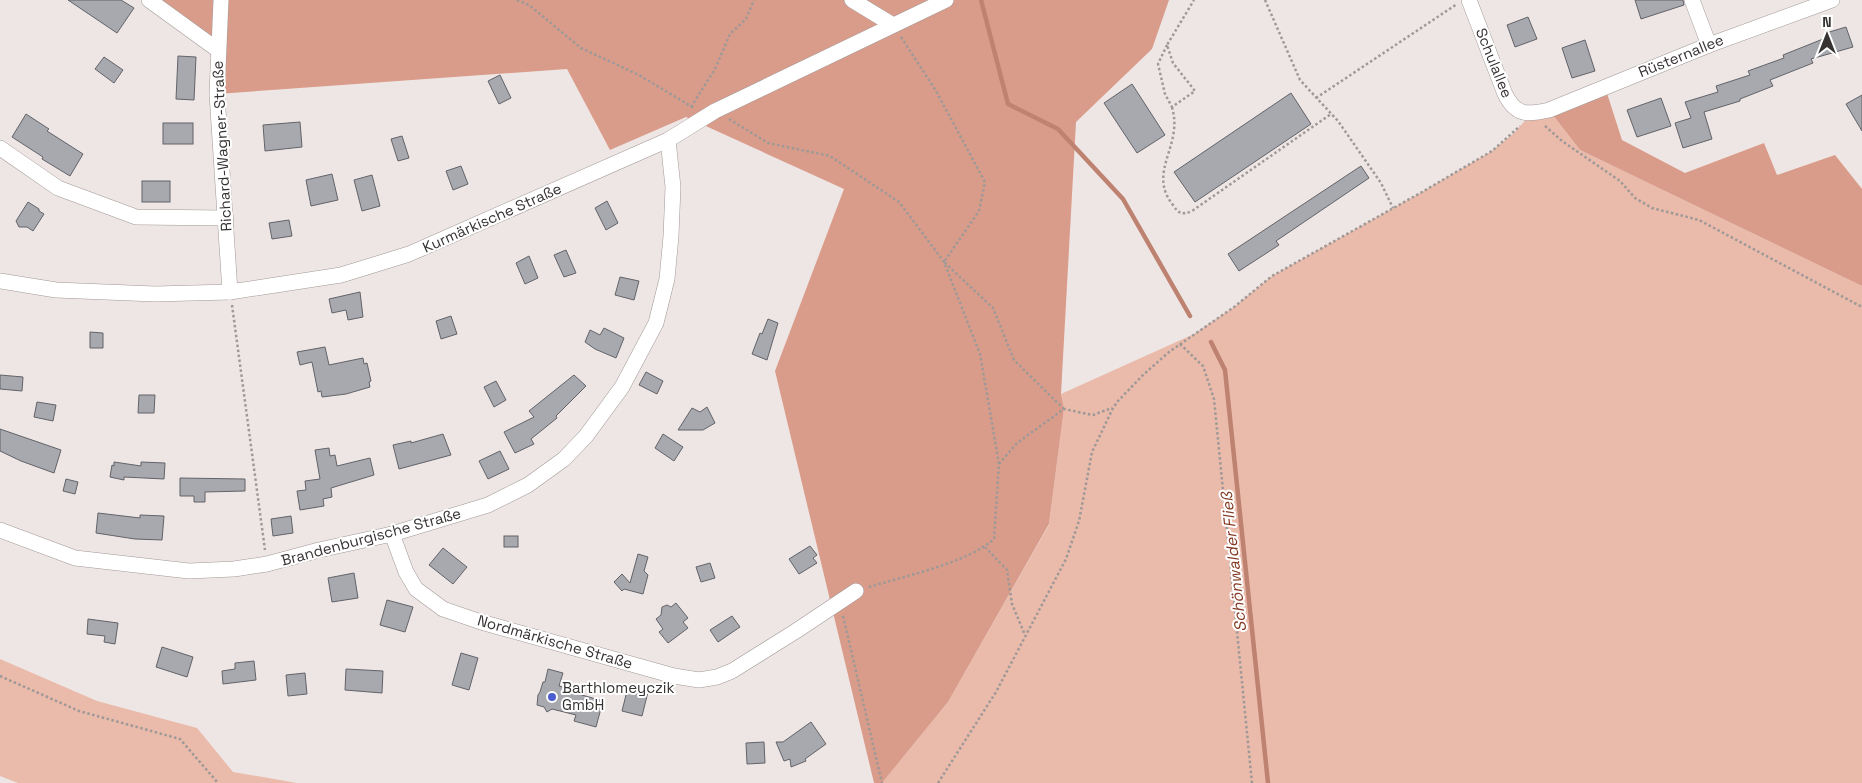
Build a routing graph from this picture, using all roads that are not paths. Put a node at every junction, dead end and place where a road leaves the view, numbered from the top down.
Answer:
1 (149, 0) edge
2 (221, 0) edge
3 (852, 0) edge
4 (946, 0) edge
5 (1469, 0) edge
6 (1692, 0) edge
7 (1832, 0) edge
8 (893, 26) junction
9 (1709, 45) junction
10 (218, 50) junction
11 (1531, 114) joint
12 (668, 140) junction
13 (0, 148) edge
14 (226, 218) junction
15 (0, 281) edge
16 (230, 292) junction
17 (0, 530) edge
18 (392, 534) junction
19 (856, 591) road end

1 - 10 street
2 - 10 street, Richard-Wagner-Straße
3 - 8 street
4 - 8 street, Kurmärkische Straße
5 - 11 street, Schulallee
6 - 9 street
7 - 9 street, Rüsternallee
8 - 12 street, Kurmärkische Straße
9 - 11 street, Rüsternallee
10 - 14 street, Richard-Wagner-Straße
12 - 16 street, Kurmärkische Straße
12 - 18 street, Brandenburgische Straße
13 - 14 street
14 - 16 street, Richard-Wagner-Straße
15 - 16 street, Kurmärkische Straße
17 - 18 street, Brandenburgische Straße
18 - 19 street, Nordmärkische Straße

